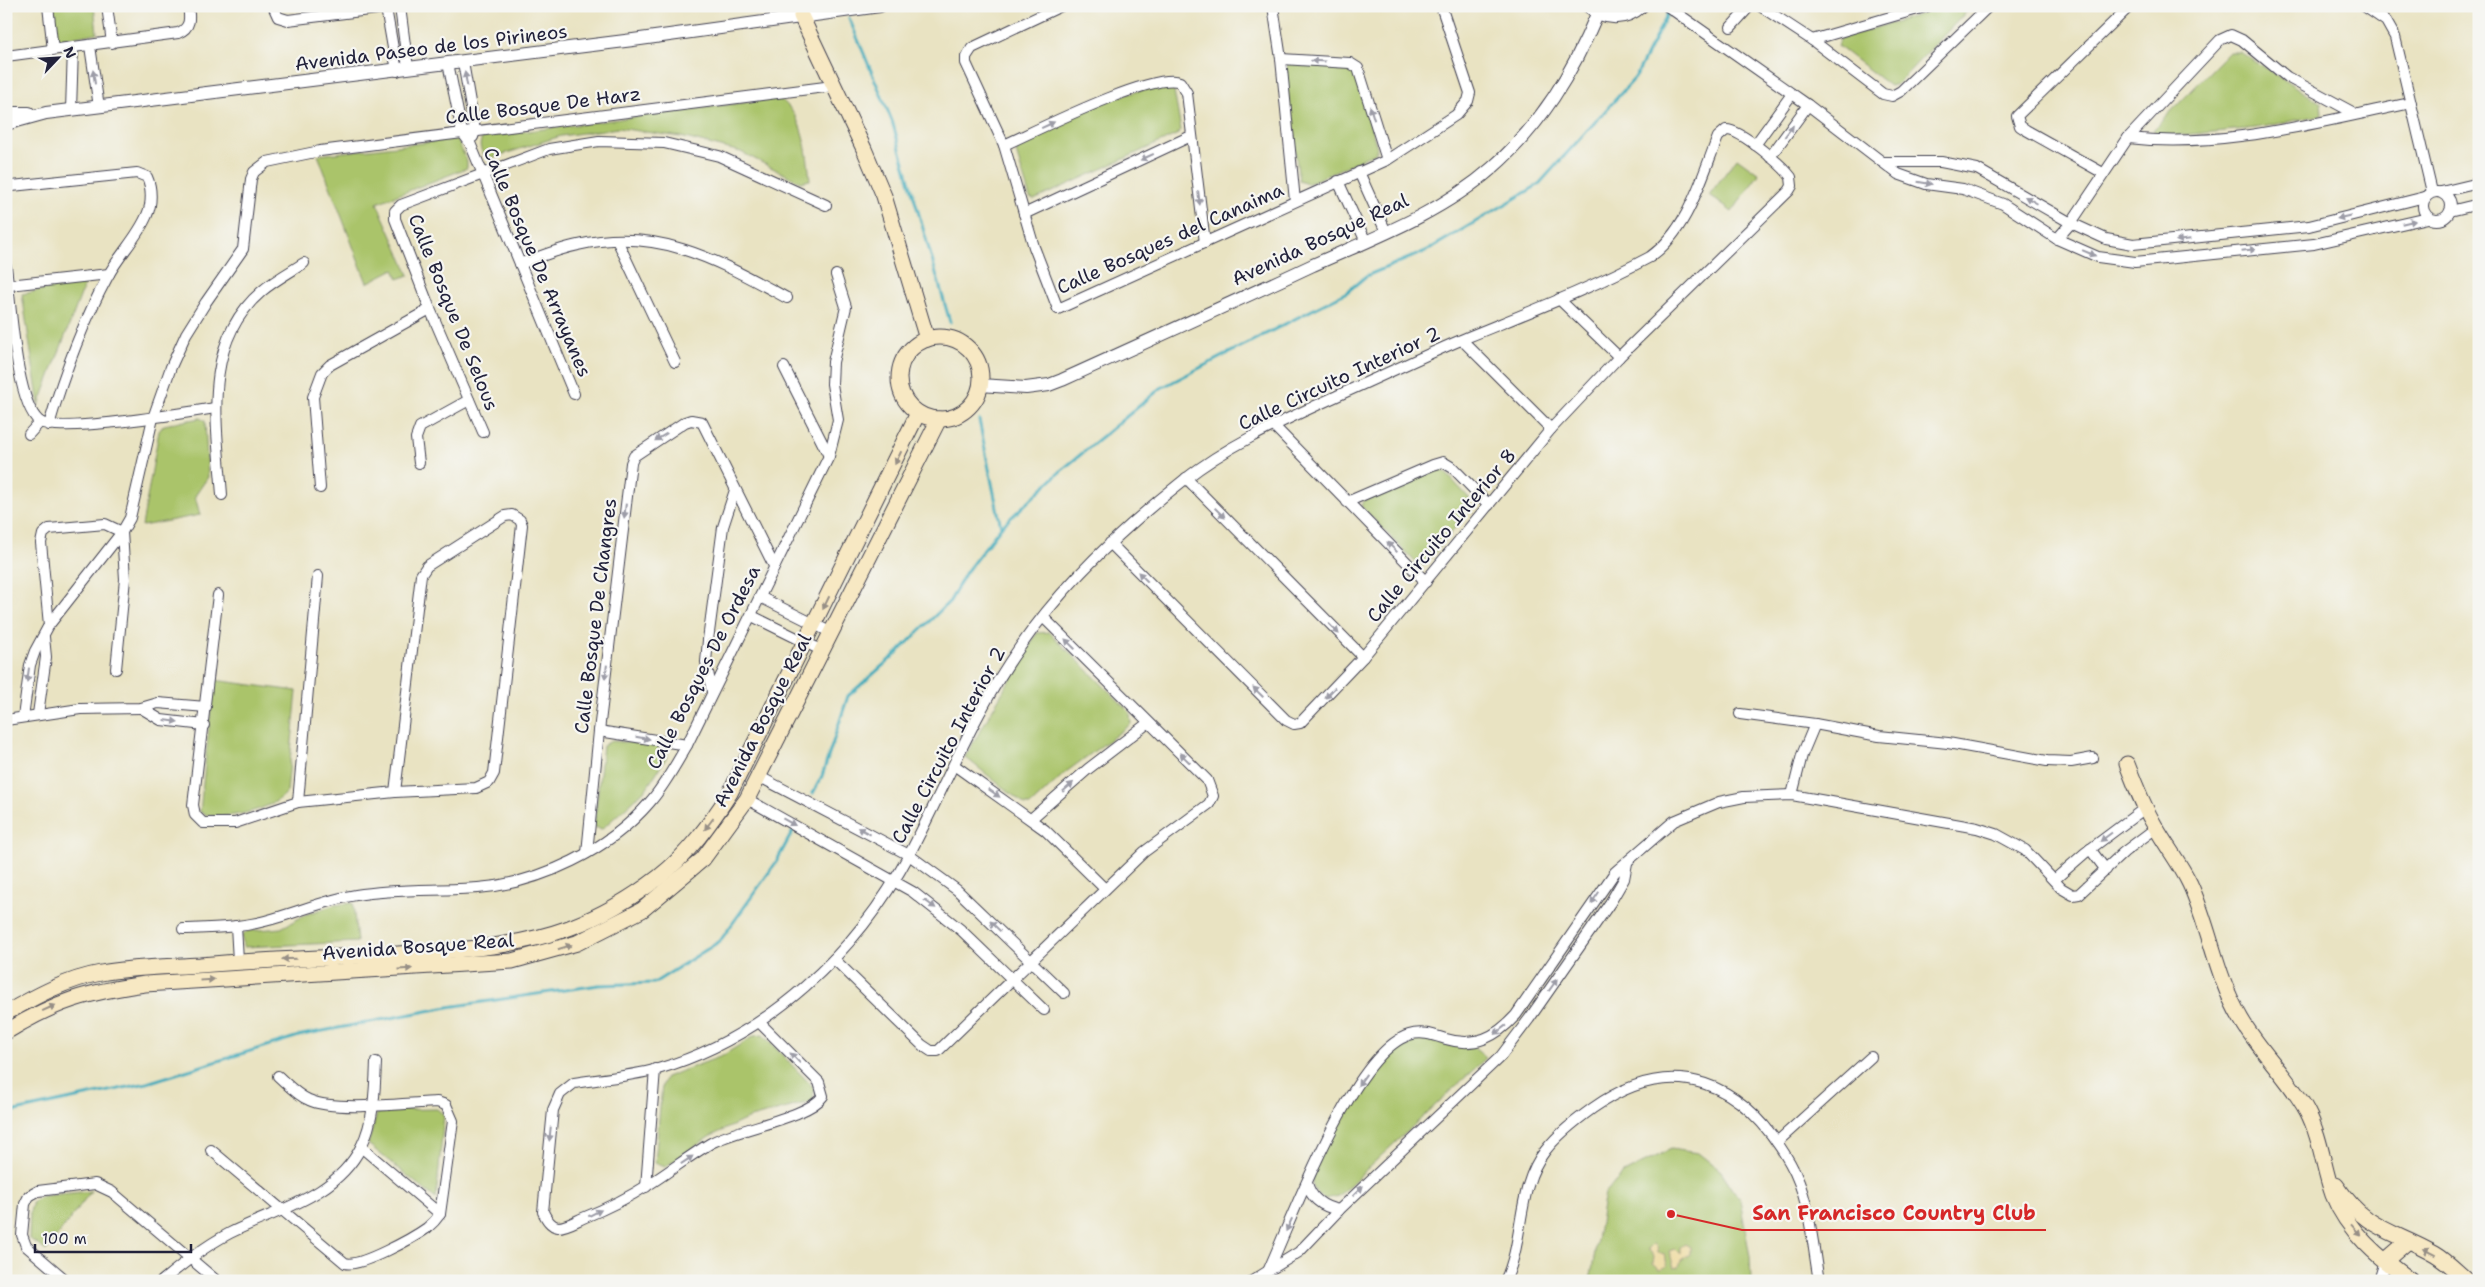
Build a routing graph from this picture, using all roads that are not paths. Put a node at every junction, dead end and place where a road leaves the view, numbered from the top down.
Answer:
1 (48, 6) edge
2 (107, 6) edge
3 (188, 6) edge
4 (273, 6) edge
5 (401, 6) edge
6 (880, 6) edge
7 (1061, 6) edge
8 (1273, 6) edge
9 (1442, 6) edge
10 (1642, 6) edge
11 (1668, 6) edge
12 (1750, 6) edge
13 (1760, 6) edge
14 (1928, 6) edge
15 (1989, 6) edge
16 (2130, 6) edge
17 (2364, 6) edge
18 (360, 8) edge
19 (386, 8) junction
20 (1593, 10) edge
21 (801, 16) junction
22 (1731, 27) dead end
23 (1812, 40) junction
24 (112, 43) junction
25 (90, 46) junction
26 (73, 48) junction
27 (53, 50) junction
28 (6, 56) edge
29 (1281, 59) junction
30 (463, 62) junction
31 (448, 63) junction
32 (402, 69) junction
33 (833, 86) junction
34 (1792, 94) junction
35 (2411, 103) junction
36 (1808, 105) junction
37 (99, 107) junction
38 (71, 110) junction
39 (6, 113) edge
40 (46, 114) junction
41 (2356, 114) junction
42 (6, 124) edge
43 (475, 131) junction
44 (462, 132) junction
45 (1191, 136) junction
46 (2128, 138) junction
47 (470, 144) junction
48 (1755, 145) junction
49 (1004, 146) junction
50 (1770, 157) junction
51 (1387, 160) junction
52 (1882, 162) junction
53 (1358, 172) junction
54 (2103, 173) junction
55 (482, 174) junction
56 (1338, 181) junction
57 (1793, 181) joint
58 (2479, 184) edge
59 (6, 188) edge
60 (2433, 194) junction
61 (1295, 202) junction
62 (2479, 204) edge
63 (826, 205) dead end
64 (2450, 211) junction
65 (1024, 214) junction
66 (2428, 218) junction
67 (2071, 223) junction
68 (1386, 232) junction
69 (2057, 239) junction
70 (617, 240) junction
71 (1366, 242) junction
72 (1205, 243) junction
73 (304, 263) dead end
74 (520, 264) junction
75 (6, 267) edge
76 (109, 274) junction
77 (836, 275) dead end
78 (9, 285) junction
79 (787, 298) dead end
80 (1559, 299) junction
81 (430, 309) junction
82 (926, 339) junction
83 (1462, 340) junction
84 (1619, 357) junction
85 (674, 362) dead end
86 (784, 366) dead end
87 (980, 385) junction
88 (574, 394) dead end
89 (469, 400) junction
90 (216, 408) junction
91 (918, 413) junction
92 (153, 418) junction
93 (939, 419) junction
94 (44, 424) junction
95 (1273, 425) junction
96 (1551, 429) junction
97 (483, 432) dead end
98 (29, 434) dead end
99 (829, 456) junction
100 (419, 463) dead end
101 (1186, 478) junction
102 (320, 488) dead end
103 (735, 490) junction
104 (222, 495) dead end
105 (1347, 502) junction
106 (1489, 505) junction
107 (122, 532) junction
108 (1110, 544) junction
109 (774, 566) junction
110 (318, 576) dead end
111 (1426, 582) junction
112 (218, 595) dead end
113 (760, 597) junction
114 (752, 616) junction
115 (1043, 617) junction
116 (815, 624) junction
117 (49, 625) junction
118 (830, 632) junction
119 (44, 637) junction
120 (806, 643) junction
121 (821, 650) junction
122 (1363, 657) junction
123 (116, 669) dead end
124 (712, 692) junction
125 (206, 707) junction
126 (141, 708) junction
127 (38, 714) junction
128 (1740, 714) dead end
129 (23, 717) junction
130 (6, 720) edge
131 (1148, 723) junction
132 (1815, 724) junction
133 (204, 725) junction
134 (599, 731) junction
135 (687, 745) junction
136 (2093, 758) dead end
137 (2127, 764) dead end
138 (954, 765) junction
139 (758, 776) junction
140 (395, 792) junction
141 (1792, 795) junction
142 (746, 799) junction
143 (298, 802) junction
144 (2145, 808) junction
145 (1031, 819) junction
146 (2156, 828) junction
147 (2090, 849) junction
148 (587, 853) junction
149 (909, 855) junction
150 (1627, 863) junction
151 (2106, 870) junction
152 (895, 880) junction
153 (2054, 880) junction
154 (1105, 888) junction
155 (236, 926) junction
156 (183, 929) dead end
157 (834, 959) junction
158 (1030, 960) junction
159 (238, 961) junction
160 (371, 963) junction
161 (1013, 979) junction
162 (1064, 993) dead end
163 (1044, 1010) dead end
164 (6, 1013) edge
165 (759, 1022) junction
166 (6, 1032) edge
167 (1871, 1057) dead end
168 (376, 1062) dead end
169 (655, 1069) junction
170 (278, 1076) dead end
171 (374, 1104) junction
172 (1777, 1142) junction
173 (361, 1147) junction
174 (211, 1150) dead end
175 (2326, 1172) junction
176 (1307, 1183) junction
177 (646, 1187) junction
178 (281, 1209) junction
179 (1339, 1210) junction
180 (440, 1214) junction
181 (2408, 1242) junction
182 (190, 1257) junction
183 (2385, 1261) junction
184 (1269, 1269) junction
185 (2463, 1279) edge
186 (67, 1281) edge
187 (162, 1281) edge
188 (217, 1281) edge
189 (1252, 1281) edge
190 (1505, 1281) edge
191 (1819, 1281) edge
192 (2379, 1281) edge
193 (2411, 1281) edge

1 - 27 street
2 - 24 street
3 - 24 street
4 - 18 street
5 - 19 street
5 - 32 street
6 - 21 street, Avenida Paseo de los Pirineos
7 - 49 street, Calle Bosques del Canaima
8 - 29 street
9 - 51 street, Calle Bosques del Canaima
10 - 20 street
11 - 34 street
12 - 22 street
13 - 23 street
14 - 23 street
15 - 23 street
16 - 54 street
17 - 35 street
18 - 19 street
19 - 32 street
20 - 68 street, Avenida Bosque Real
21 - 30 street, Avenida Paseo de los Pirineos
21 - 33 main road
24 - 25 street
25 - 26 street
37 -> 25 street
26 - 27 street
26 - 38 street
27 - 28 street
51 -> 29 street
29 - 61 street
30 - 31 street, Avenida Paseo de los Pirineos
43 -> 30 street, Calle Bosque De Arrayanes
31 - 32 street, Avenida Paseo de los Pirineos
31 - 44 street, Calle Bosque De Arrayanes
32 - 37 street, Avenida Paseo de los Pirineos
33 - 43 street, Calle Bosque De Harz
33 - 82 main road
34 - 36 street
34 - 48 street
35 - 41 street
35 - 60 street
50 -> 36 street
36 - 52 street
37 - 38 street, Avenida Paseo de los Pirineos
38 - 40 street, Avenida Paseo de los Pirineos
39 - 40 street
40 - 42 street
41 - 46 street
41 - 46 street
43 - 44 street, Calle Bosque De Harz
43 - 47 street, Calle Bosque De Arrayanes
44 - 47 street, Calle Bosque De Arrayanes
44 - 92 street, Calle Bosque De Harz
49 -> 45 street
45 -> 65 street
45 -> 72 street
46 - 54 street
47 - 55 street, Calle Bosque De Arrayanes
48 - 50 street, Calle Circuito Interior 2
48 - 80 street, Calle Circuito Interior 2
49 - 65 street, Calle Bosques del Canaima
50 - 57 street, Calle Circuito Interior 2
51 - 53 street, Calle Bosques del Canaima
67 -> 52 street
52 -> 69 street
53 - 56 street, Calle Bosques del Canaima
53 - 68 street
54 - 67 street
55 - 63 street, Calle Bosque De Selous
55 - 74 street, Calle Bosque De Arrayanes
55 - 81 street, Calle Bosque De Selous
56 - 61 street, Calle Bosques del Canaima
56 - 71 street
57 - 84 street, Calle Circuito Interior 8
58 - 60 street
59 - 76 street
60 - 64 street
60 - 66 street
60 -> 67 street
61 - 72 street, Calle Bosques del Canaima
62 - 64 street
64 - 66 street
65 - 72 street, Calle Bosques del Canaima
69 -> 66 street
67 - 69 street
68 - 71 street, Avenida Bosque Real
70 - 74 street
70 - 79 street
70 - 85 street
71 - 87 street, Avenida Bosque Real
73 - 90 street
74 - 88 street, Calle Bosque De Arrayanes
75 - 78 street
76 - 78 street
76 - 94 street
77 - 99 street, Calle Bosques De Ordesa
78 - 94 street
80 - 83 street, Calle Circuito Interior 2
80 - 84 street
81 - 89 street, Calle Bosque De Selous
81 - 102 street
82 - 87 main road
82 - 91 main road
83 - 95 street, Calle Circuito Interior 2
83 - 96 street
84 - 96 street, Calle Circuito Interior 8
86 - 99 street
87 - 93 main road
89 - 97 street, Calle Bosque De Selous
89 - 100 street
90 - 92 street
90 - 104 street
91 - 93 main road
91 -> 116 main road, Avenida Bosque Real
92 - 94 street
92 - 107 street
93 - 118 main road, Avenida Bosque Real
94 - 98 street
95 - 101 street, Calle Circuito Interior 2
95 - 105 street
96 - 106 street, Calle Circuito Interior 8
99 - 109 street, Calle Bosques De Ordesa
101 - 108 street, Calle Circuito Interior 2
101 -> 122 street
103 - 109 street
103 - 124 street
103 -> 134 street, Calle Bosque De Changres
105 - 106 street
111 -> 105 street
106 - 111 street, Calle Circuito Interior 8
107 - 117 street
107 - 117 street
107 - 123 street
108 - 115 street, Calle Circuito Interior 2
122 -> 108 street, Calle Circuito Interior 8
109 - 113 street, Calle Bosques De Ordesa
110 - 143 street
111 - 122 street, Calle Circuito Interior 8
112 - 125 street
113 - 114 street, Calle Bosques De Ordesa
113 - 116 street
114 - 120 street
114 - 124 street, Calle Bosques De Ordesa
131 -> 115 street
115 - 138 street, Calle Circuito Interior 2
116 - 118 street
116 - 120 main road, Avenida Bosque Real
117 - 119 street
118 - 121 main road, Avenida Bosque Real
119 - 127 street
119 -> 129 street
120 - 121 street
120 -> 160 main road, Avenida Bosque Real
121 - 139 main road, Avenida Bosque Real
124 - 135 street, Calle Bosques De Ordesa
125 - 126 street
125 - 133 street
126 - 127 street
126 -> 133 street
127 - 129 street
128 - 132 street
129 - 130 street
145 -> 131 street
154 -> 131 street
132 - 136 street
132 - 141 street
133 - 143 street
134 -> 135 street
134 - 148 street, Calle Bosque De Changres
135 - 148 street, Calle Bosques De Ordesa
137 - 144 main road
138 -> 145 street
138 - 149 street, Calle Circuito Interior 2
139 - 142 main road, Avenida Bosque Real
149 -> 139 street
140 - 140 street
140 - 143 street
141 - 150 street
141 - 153 street
142 -> 152 street
160 -> 142 main road, Avenida Bosque Real
144 - 146 main road
144 -> 147 street
145 - 154 street
146 - 151 street
146 - 175 main road
147 - 151 street
147 - 153 street
148 - 155 street, Calle Bosques De Ordesa
149 - 152 street, Calle Circuito Interior 2
158 -> 149 street
150 -> 176 street
179 -> 150 street
151 - 153 street
152 - 157 street, Calle Circuito Interior 2
152 -> 161 street
154 - 158 street
155 - 156 street, Calle Bosques De Ordesa
155 - 159 street
157 - 161 street
157 - 165 street, Calle Circuito Interior 2
158 - 161 street
158 - 162 street
160 -> 159 main road, Avenida Bosque Real
159 - 164 main road, Avenida Bosque Real
166 -> 160 main road, Avenida Bosque Real
161 - 163 street
165 - 169 street, Calle Circuito Interior 2
177 -> 165 street
167 - 172 street
168 - 171 street
169 - 177 street
169 -> 177 street, Calle Circuito Interior 2
170 - 171 street
171 - 173 street
171 - 180 street
172 - 190 street
172 - 191 street
173 - 178 street
173 - 180 street
174 - 178 street
175 - 181 main road
175 -> 183 main road
176 - 179 street
176 -> 184 street
178 - 180 street
178 - 182 street
179 - 184 street
181 - 183 main road
185 -> 181 main road
182 - 186 street
182 - 187 street
182 - 188 street
183 - 192 street
183 - 193 main road
184 - 189 street

